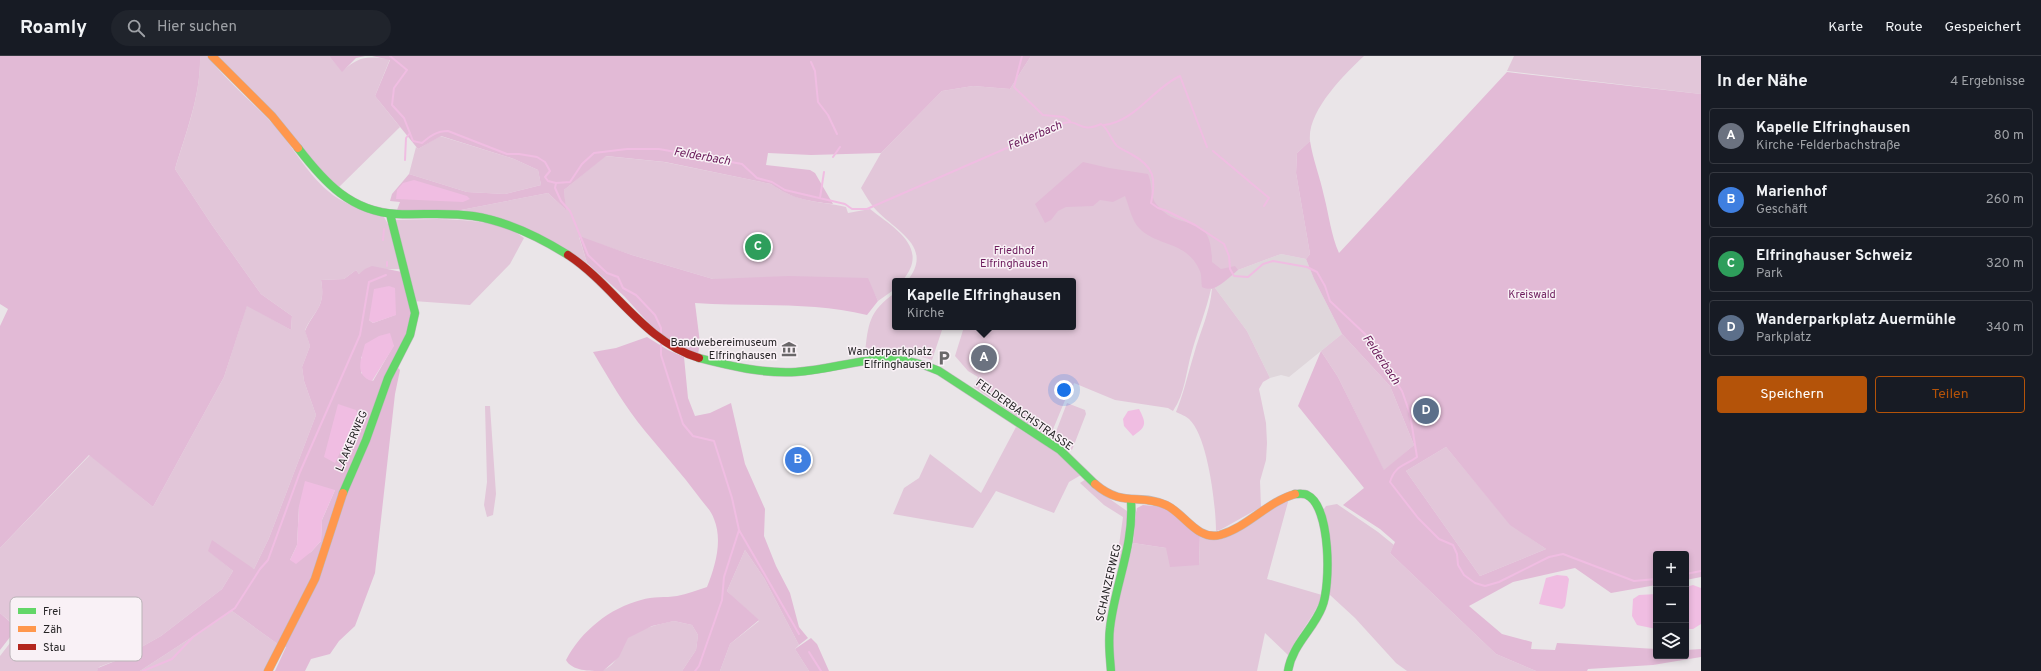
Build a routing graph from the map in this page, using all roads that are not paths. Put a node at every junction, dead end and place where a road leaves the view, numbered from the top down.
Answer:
1 (212, 56) edge
2 (390, 214) junction
3 (1131, 501) junction
4 (268, 671) edge
5 (1110, 671) edge
6 (1288, 671) edge

1 - 2 street, FELDERBACHSTRASSE
2 - 3 street, FELDERBACHSTRASSE
2 - 4 street, LAAKERWEG
3 - 5 street, SCHANZERWEG
3 - 6 street, FELDERBACHSTRASSE

